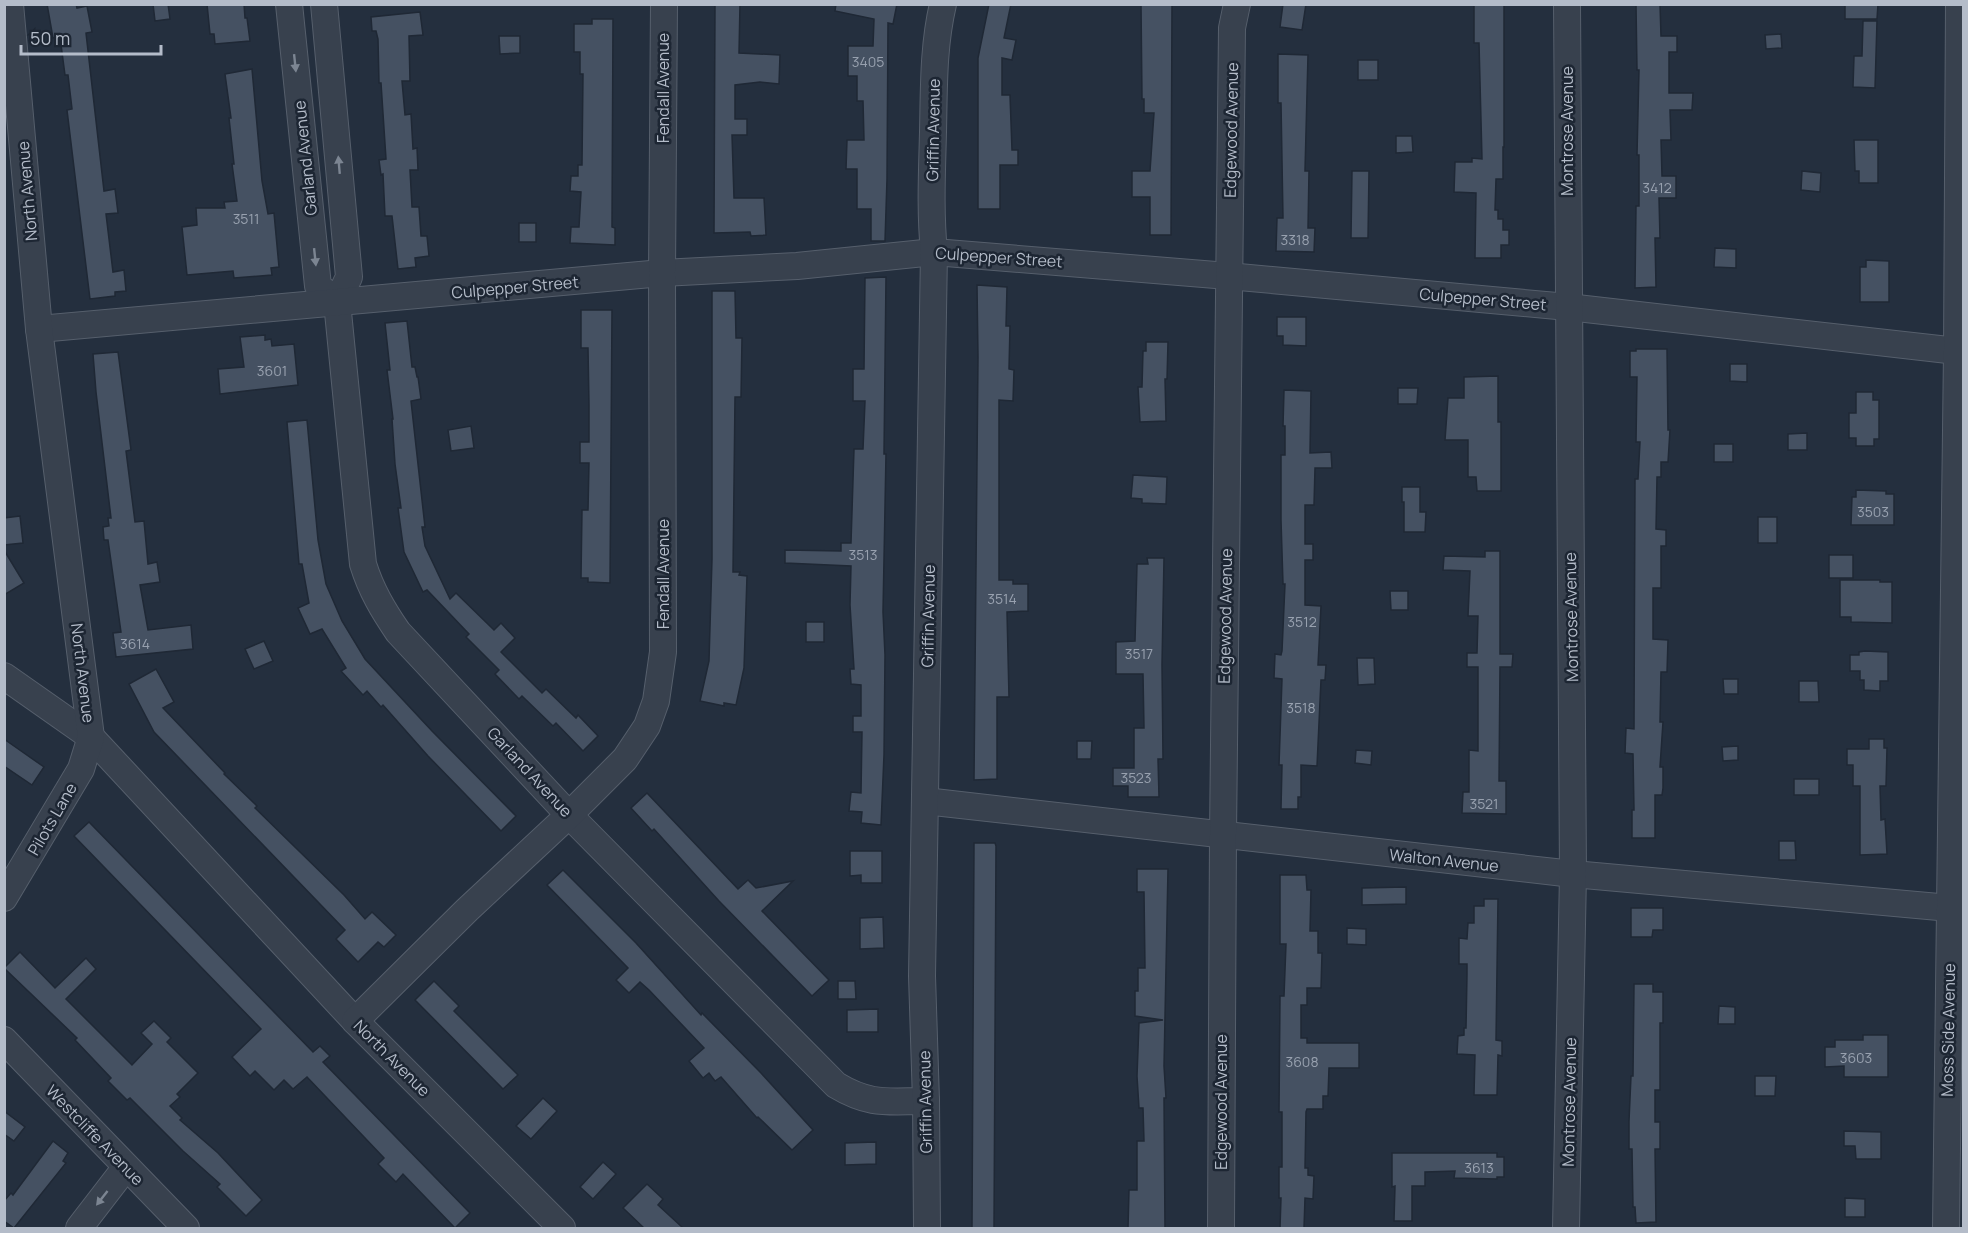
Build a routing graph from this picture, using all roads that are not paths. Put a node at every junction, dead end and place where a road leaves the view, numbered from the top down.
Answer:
1 (10, 4) edge
2 (289, 4) edge
3 (324, 4) edge
4 (664, 4) edge
5 (943, 4) edge
6 (1237, 4) edge
7 (1567, 4) edge
8 (1959, 4) edge
9 (934, 252) junction
10 (662, 273) junction
11 (1228, 276) junction
12 (337, 302) junction
13 (1568, 308) junction
14 (39, 329) junction
15 (1957, 351) junction
16 (4, 676) edge
17 (91, 737) junction
18 (925, 801) junction
19 (569, 815) junction
20 (1223, 835) junction
21 (1573, 874) junction
22 (4, 898) edge
23 (1957, 910) edge
24 (355, 1021) junction
25 (4, 1040) edge
26 (926, 1101) junction
27 (126, 1167) junction
28 (552, 1224) edge
29 (79, 1228) edge
30 (186, 1228) edge
31 (927, 1228) edge
32 (1221, 1228) edge
33 (1566, 1228) edge
34 (1946, 1228) edge

1 - 14 street, North Avenue
2 -> 12 street, Garland Avenue
12 -> 3 street, Garland Avenue
4 - 10 street, Fendall Avenue
5 - 9 street, Griffin Avenue
6 - 11 street, Edgewood Avenue
7 - 13 street, Montrose Avenue
8 - 15 street, Moss Side Avenue
9 - 10 street, Culpepper Street
9 - 11 street, Culpepper Street
9 - 18 street, Griffin Avenue
10 - 12 street, Culpepper Street
10 - 19 street, Fendall Avenue
11 - 13 street, Culpepper Street
11 - 20 street, Edgewood Avenue
12 - 14 street, Culpepper Street
12 - 19 street, Garland Avenue
13 - 15 street, Culpepper Street
13 - 21 street, Montrose Avenue
14 - 17 street, North Avenue
15 - 23 street, Moss Side Avenue
16 - 17 street
17 - 22 street, Pilots Lane
17 - 24 street, North Avenue
18 - 20 street, Walton Avenue
18 - 26 street, Griffin Avenue
19 - 24 street, Fendall Avenue
19 - 26 street, Garland Avenue
20 - 21 street, Walton Avenue
20 - 32 street, Edgewood Avenue
21 - 23 street, Walton Avenue
21 - 33 street, Montrose Avenue
23 - 34 street, Moss Side Avenue
24 - 28 street, North Avenue
25 - 27 street, Westcliffe Avenue
26 - 31 street, Griffin Avenue
27 -> 29 street
27 - 30 street, Westcliffe Avenue

